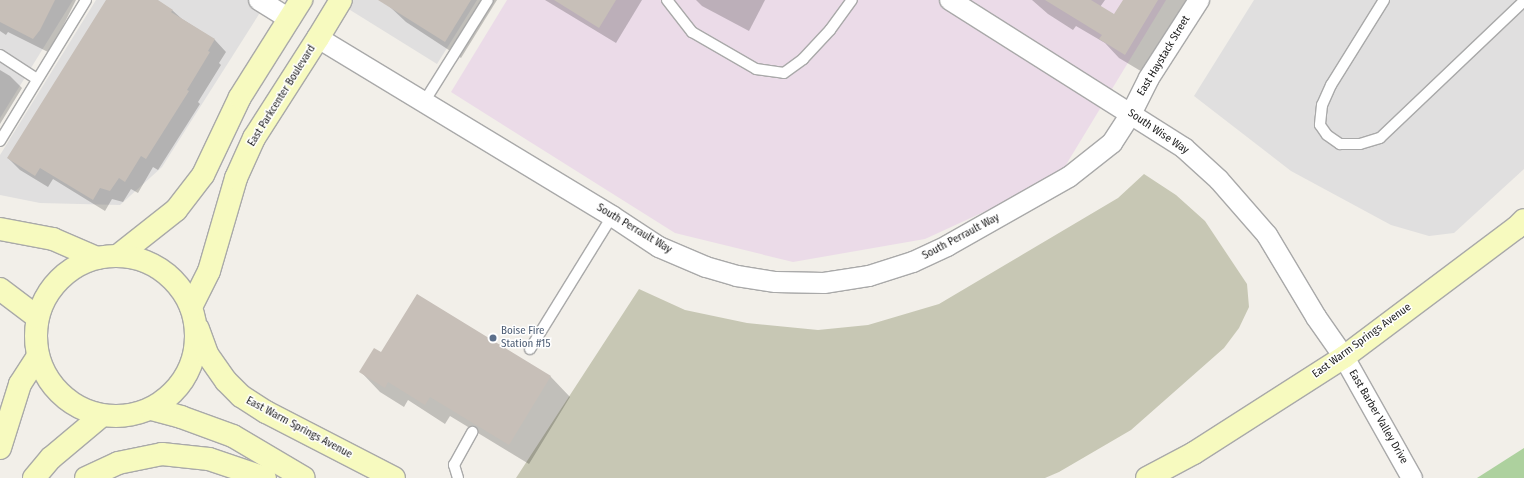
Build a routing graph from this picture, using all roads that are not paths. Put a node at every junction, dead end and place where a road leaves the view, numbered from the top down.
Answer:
1 (86, 0) edge
2 (259, 0) edge
3 (301, 0) edge
4 (341, 0) edge
5 (488, 0) edge
6 (667, 0) edge
7 (852, 0) edge
8 (950, 0) edge
9 (1199, 0) edge
10 (1384, 0) edge
11 (1524, 1) edge
12 (288, 19) junction
13 (318, 38) junction
14 (0, 55) edge
15 (37, 79) junction
16 (424, 102) junction
17 (1131, 114) junction
18 (0, 141) edge
19 (612, 216) junction
20 (1524, 220) edge
21 (0, 229) edge
22 (119, 255) junction
23 (97, 258) junction
24 (0, 289) edge
25 (193, 314) junction
26 (37, 317) junction
27 (530, 349) dead end
28 (38, 356) junction
29 (1344, 357) junction
30 (152, 409) junction
31 (101, 416) junction
32 (472, 432) dead end
33 (0, 448) edge
34 (1194, 453) junction
35 (34, 478) edge
36 (86, 478) edge
37 (265, 478) edge
38 (304, 478) edge
39 (394, 478) edge
40 (458, 478) edge
41 (1147, 478) edge
42 (1161, 478) edge
43 (1412, 478) edge

1 - 15 lane
2 - 12 street
3 - 12 street
4 - 13 street, East Parkcenter Boulevard
5 - 16 lane
6 - 7 lane
8 - 17 street, South Wise Way
9 - 17 street, East Haystack Street
10 - 11 lane
12 - 22 street
13 - 16 street, South Perrault Way
13 - 25 street, East Parkcenter Boulevard
14 - 15 lane
15 - 18 lane
16 - 19 street, South Perrault Way
17 - 19 street, South Perrault Way
17 - 29 street, South Wise Way
19 - 27 lane
20 - 29 street, East Warm Springs Avenue
21 - 23 street
22 - 23 street
22 - 25 street, East Warm Springs Avenue
23 - 26 street
24 - 26 street
25 - 30 street
25 - 39 street, East Warm Springs Avenue
26 - 28 street
28 - 31 street
28 - 33 street
29 - 34 street, East Warm Springs Avenue
29 - 43 street, East Barber Valley Drive
30 - 31 street
30 - 38 street
31 - 35 street
32 - 40 lane
34 - 41 street, East Warm Springs Avenue
34 - 42 street, East Warm Springs Avenue
36 - 37 street

